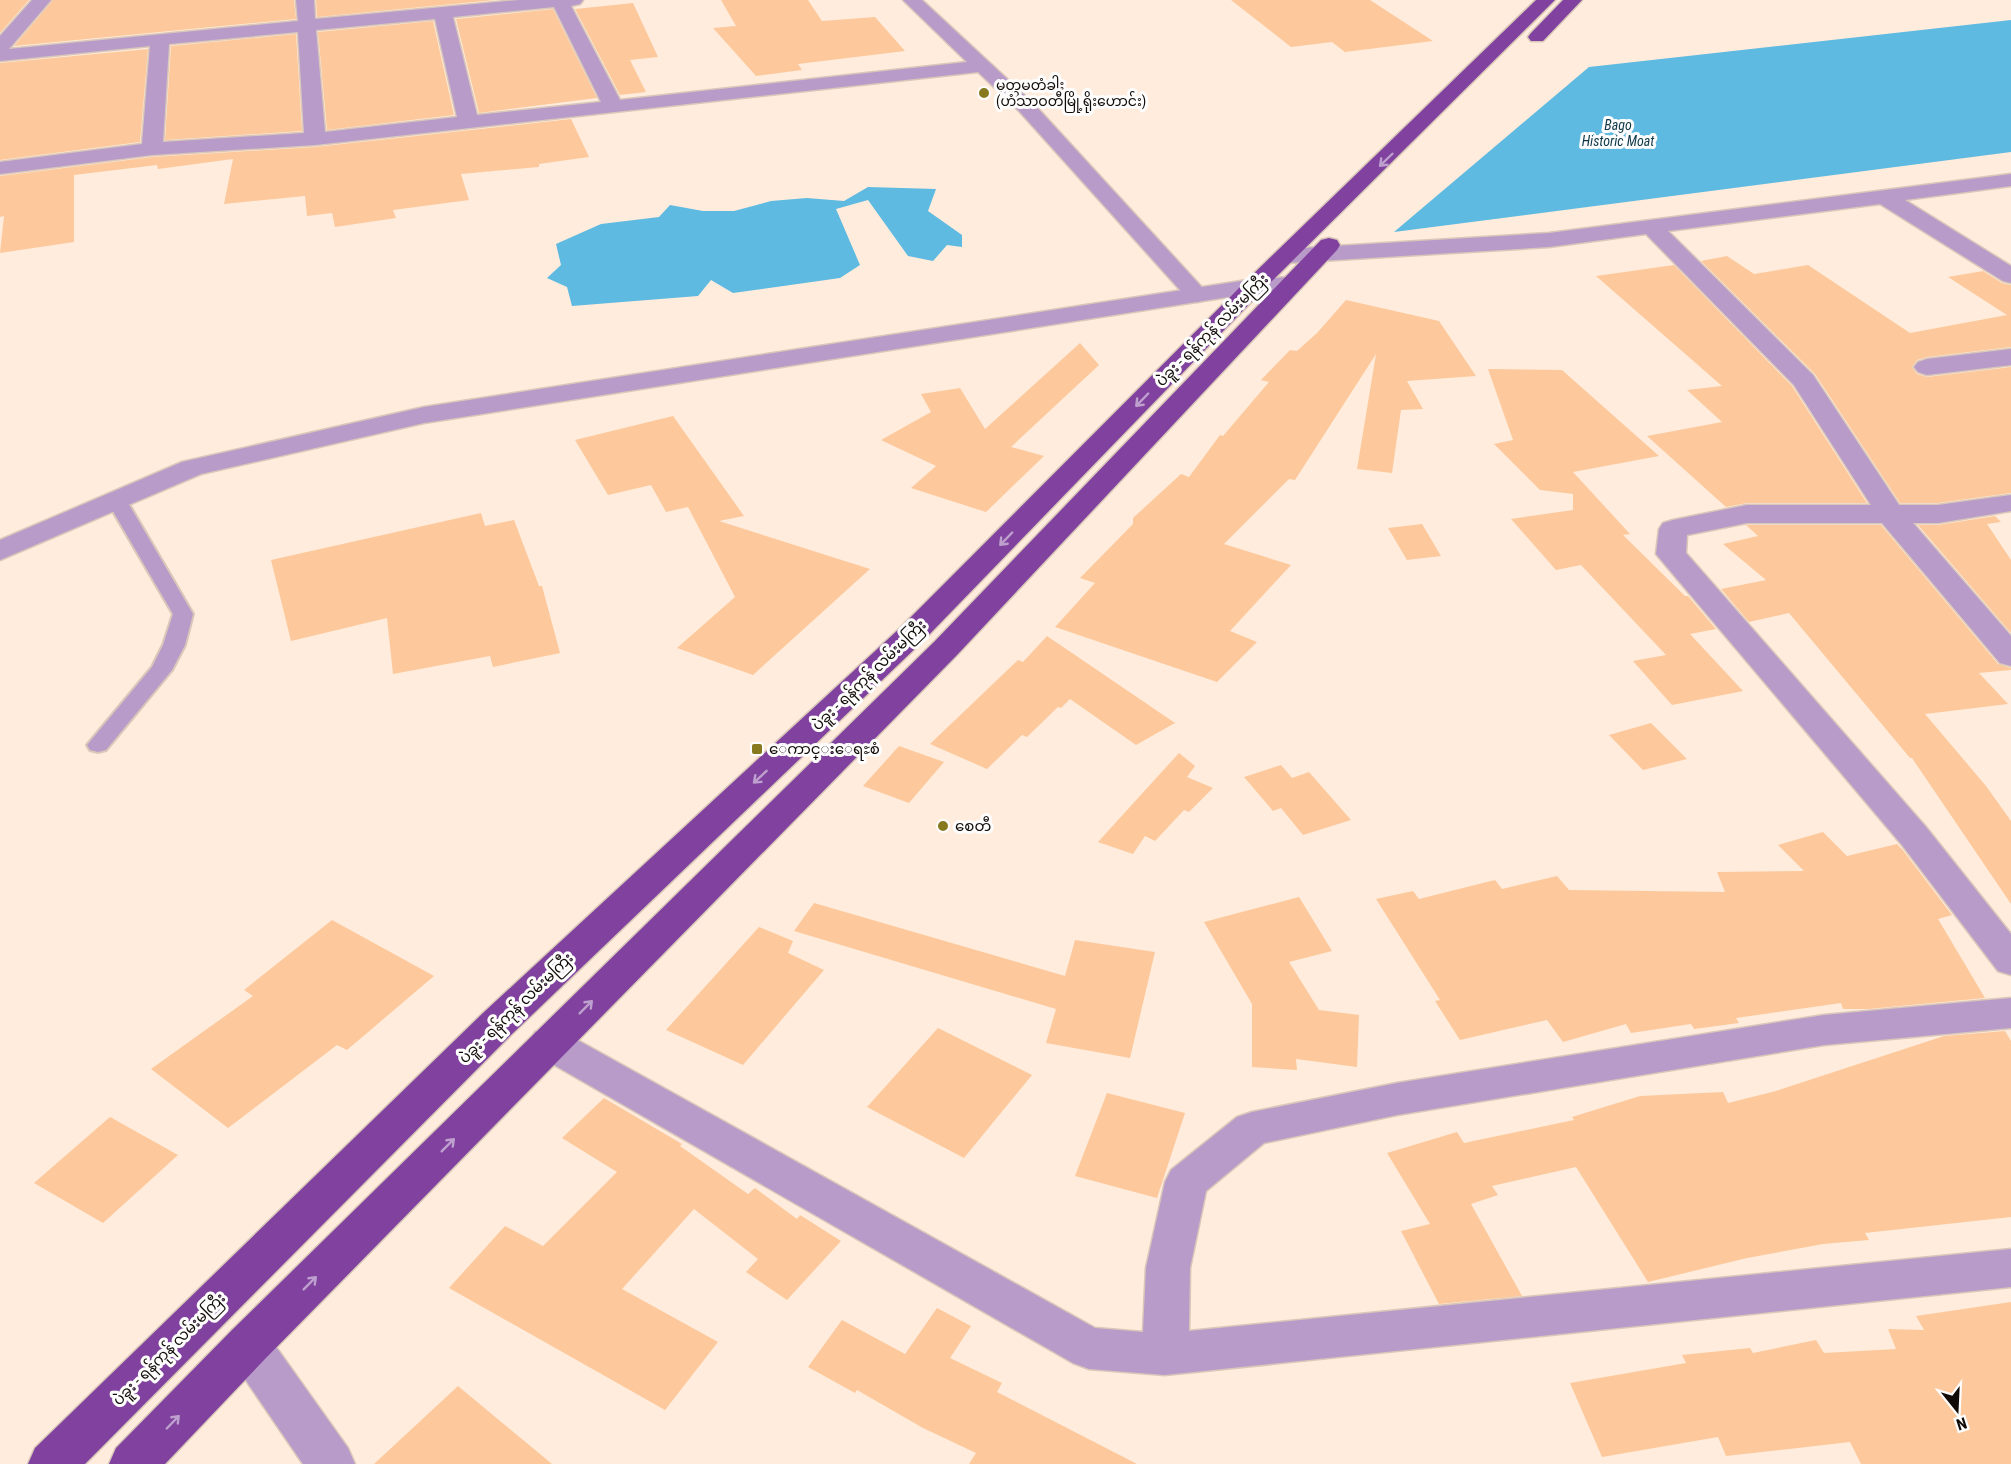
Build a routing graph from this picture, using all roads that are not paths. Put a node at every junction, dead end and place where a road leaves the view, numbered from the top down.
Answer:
1 (42, 0) edge
2 (305, 0) edge
3 (564, 0) edge
4 (912, 0) edge
5 (1546, 0) edge
6 (1573, 0) edge
7 (442, 13) junction
8 (307, 26) junction
9 (160, 39) junction
10 (0, 47) edge
11 (0, 55) edge
12 (979, 66) junction
13 (613, 106) junction
14 (468, 121) junction
15 (315, 138) junction
16 (152, 149) junction
17 (0, 168) edge
18 (2011, 180) edge
19 (1882, 196) junction
20 (1650, 227) junction
21 (1320, 254) junction
22 (1289, 270) junction
23 (2011, 276) edge
24 (1254, 286) junction
25 (1197, 294) junction
26 (2011, 357) edge
27 (1927, 368) dead end
28 (117, 501) junction
29 (2011, 503) edge
30 (1891, 515) junction
31 (0, 551) edge
32 (2011, 656) edge
33 (98, 745) dead end
34 (2011, 961) edge
35 (2011, 1013) edge
36 (549, 1043) junction
37 (2011, 1268) edge
38 (248, 1345) junction
39 (1165, 1354) junction
40 (52, 1464) edge
41 (133, 1464) edge
42 (332, 1464) edge

1 - 10 street
2 - 8 street
3 - 7 street
3 - 13 street
4 - 12 street
5 -> 22 highway, ပဲခူး - ရန်ကုန် လမ်းမကြီး
6 - 21 highway, ပဲခူး - ရန်ကုန် လမ်းမကြီး
7 - 8 street
7 - 14 street
8 - 9 street
8 - 15 street
9 - 11 street
9 - 16 street
12 - 13 street
12 - 25 street
13 - 14 street
14 - 15 street
15 - 16 street
16 - 17 street
18 - 19 street
19 - 20 street
19 - 23 street
20 - 21 street
20 - 30 street
21 - 22 highway, ပဲခူး - ရန်ကုန် လမ်းမကြီး
22 - 24 highway, ပဲခူး - ရန်ကုန် လမ်းမကြီး
36 -> 22 highway, ပဲခူး - ရန်ကုန် လမ်းမကြီး
24 - 25 street
24 -> 40 highway, ပဲခူး - ရန်ကုန် လမ်းမကြီး
25 - 28 street
26 - 27 street
28 - 31 street
28 - 33 lane
29 - 30 street
30 - 32 street
30 - 34 street
35 - 39 street
38 -> 36 highway, ပဲခူး - ရန်ကုန် လမ်းမကြီး
36 - 39 street
37 - 39 street
41 -> 38 highway, ပဲခူး - ရန်ကုန် လမ်းမကြီး
38 - 42 street

